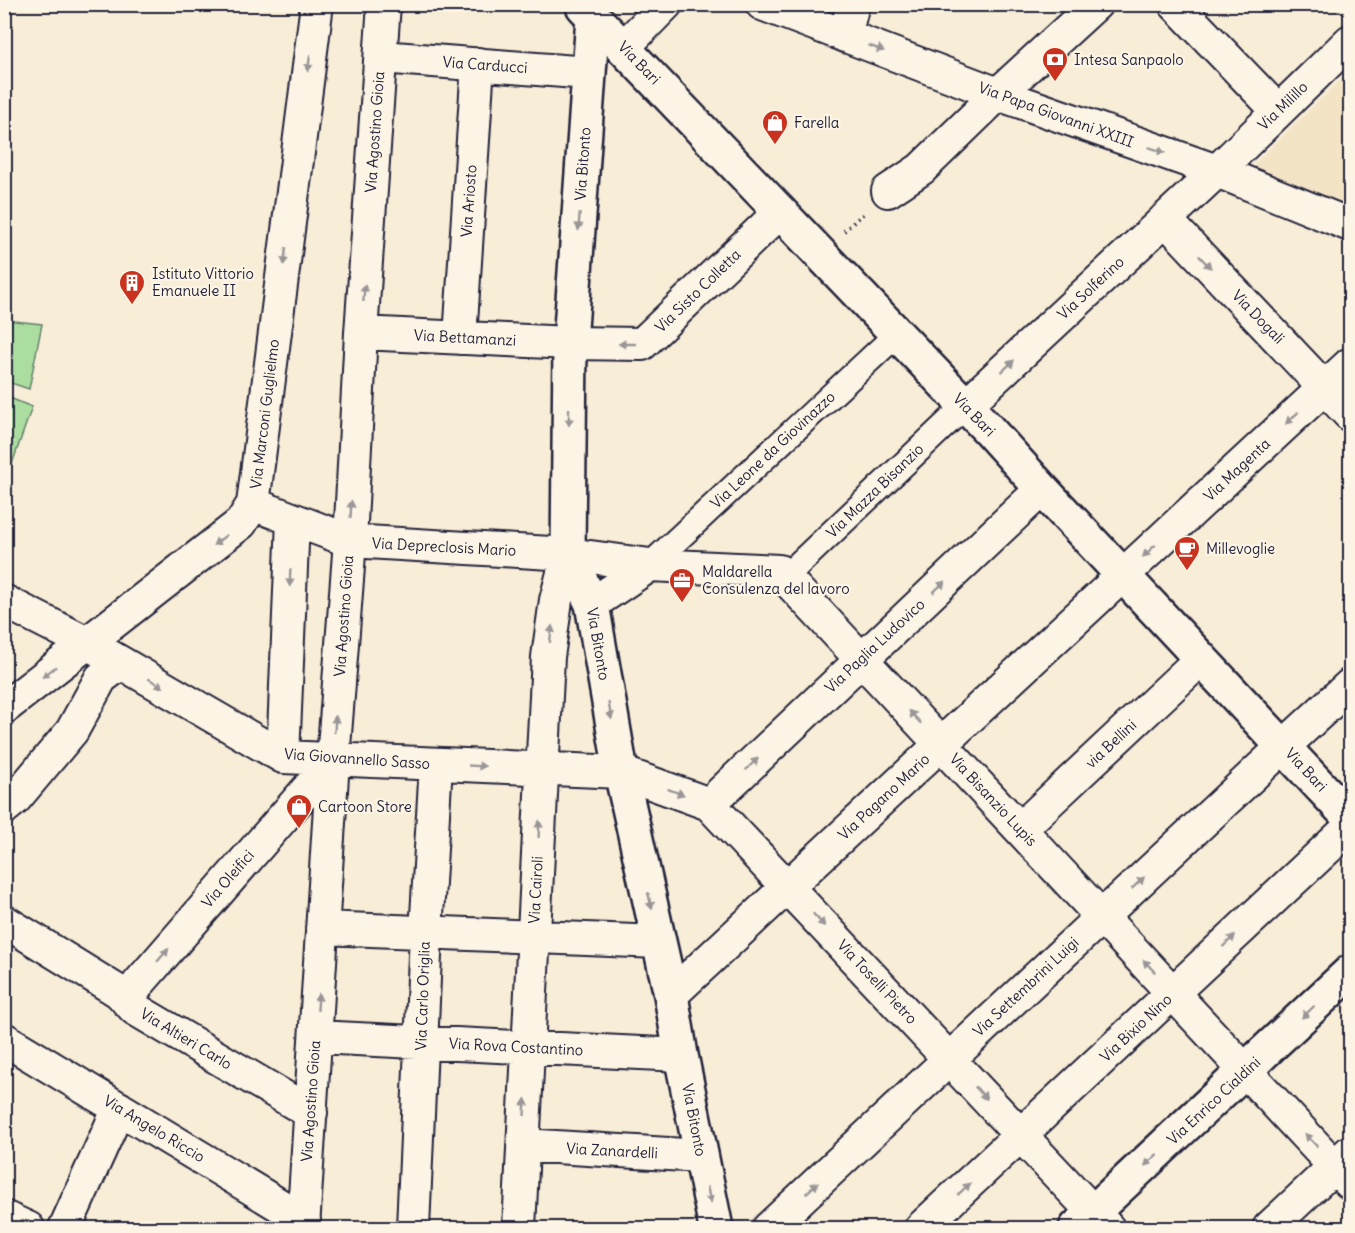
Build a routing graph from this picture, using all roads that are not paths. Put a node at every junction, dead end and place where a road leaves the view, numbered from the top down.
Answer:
1 (317, 4) edge
2 (384, 4) edge
3 (666, 4) edge
4 (762, 4) edge
5 (853, 4) edge
6 (1096, 4) edge
7 (1175, 4) edge
8 (588, 11) edge
9 (845, 36) junction
10 (1350, 41) edge
11 (624, 47) junction
12 (381, 57) junction
13 (478, 64) junction
14 (590, 73) junction
15 (998, 94) junction
16 (1278, 111) junction
17 (1217, 171) junction
18 (888, 191) road end
19 (779, 213) junction
20 (1165, 219) junction
21 (1350, 225) edge
22 (361, 333) junction
23 (897, 334) junction
24 (460, 338) junction
25 (570, 343) junction
26 (1350, 364) edge
27 (1325, 388) junction
28 (965, 406) junction
29 (1350, 415) edge
30 (1042, 489) junction
31 (254, 504) junction
32 (293, 520) junction
33 (350, 541) junction
34 (568, 554) junction
35 (650, 565) junction
36 (1123, 575) junction
37 (785, 577) junction
38 (4, 601) edge
39 (592, 604) junction
40 (87, 643) junction
41 (862, 659) junction
42 (1201, 659) junction
43 (111, 670) junction
44 (1350, 685) edge
45 (4, 708) edge
46 (941, 744) junction
47 (1284, 746) junction
48 (283, 757) junction
49 (333, 760) junction
50 (436, 764) junction
51 (542, 769) junction
52 (621, 772) junction
53 (709, 804) junction
54 (4, 808) edge
55 (1350, 818) edge
56 (1350, 827) edge
57 (1020, 829) junction
58 (788, 887) junction
59 (1102, 916) junction
60 (4, 921) edge
61 (322, 928) junction
62 (426, 933) junction
63 (534, 937) junction
64 (659, 942) junction
65 (1350, 972) edge
66 (1175, 993) junction
67 (671, 995) junction
68 (127, 1000) junction
69 (315, 1037) junction
70 (4, 1039) edge
71 (421, 1042) junction
72 (528, 1047) junction
73 (681, 1055) junction
74 (950, 1059) junction
75 (1246, 1071) junction
76 (119, 1108) junction
77 (311, 1113) junction
78 (1021, 1135) junction
79 (523, 1145) junction
80 (701, 1156) junction
81 (1345, 1167) edge
82 (4, 1217) edge
83 (1093, 1223) edge
84 (304, 1224) edge
85 (28, 1228) edge
86 (65, 1228) edge
87 (413, 1228) edge
88 (519, 1228) edge
89 (716, 1228) edge
90 (769, 1228) edge
91 (921, 1228) edge
92 (1269, 1228) edge

1 -> 31 street, Via Marconi Guglielmo
2 - 12 street, Via Agostino Gioia
3 - 11 street
4 - 9 street, Via Papa Giovanni XXIII
5 - 9 street
6 - 15 street
7 - 16 street
8 - 11 main road, Via Bari
8 - 14 main road, Via Bitonto
9 -> 15 street, Via Papa Giovanni XXIII
10 - 16 street, Via Milillo
11 - 19 main road, Via Bari
12 - 13 street, Via Carducci
22 -> 12 street, Via Agostino Gioia
13 - 14 street, Via Carducci
13 - 24 street, Via Ariosto
14 -> 25 main road, Via Bitonto
15 -> 17 street, Via Papa Giovanni XXIII
15 - 18 street
16 - 17 street, Via Milillo
17 - 20 street, Via Solferino
17 - 21 street, Via Papa Giovanni XXIII
19 - 23 main road, Via Bari
19 -> 25 street, Via Sisto Colletta
20 -> 27 street, Via Dogali
28 -> 20 street, Via Solferino
22 - 24 street, Via Bettamanzi
33 -> 22 street, Via Agostino Gioia
23 - 28 main road, Via Bari
23 - 35 street, Via Leone da Giovinazzo
24 - 25 street, Via Bettamanzi
25 -> 34 main road, Via Bitonto
26 - 27 street, Via Magenta
27 - 29 street, Via Dogali
27 -> 36 street, Via Magenta
28 - 30 main road, Via Bari
28 - 37 street, Via Mazza Bisanzio
30 - 36 main road, Via Bari
41 -> 30 street, Via Paglia Ludovico
31 - 32 street, Via Depreclosis Mario
31 -> 40 street, Via Marconi Guglielmo
32 - 33 street, Via Depreclosis Mario
32 -> 48 street
33 - 34 street, Via Depreclosis Mario
49 -> 33 street, Via Agostino Gioia
34 - 35 street
34 - 39 main road, Via Bitonto
51 -> 34 street, Via Cairoli
35 - 37 street
35 - 39 street
36 - 42 main road, Via Bari
36 - 46 street, Via Pagano Mario
37 - 41 street, Via Bisanzio Lupis
38 - 40 street, Via Giovannello Sasso
39 -> 52 main road, Via Bitonto
40 - 43 street, Via Giovannello Sasso
40 -> 45 street, Via Marconi Guglielmo
46 -> 41 street, Via Bisanzio Lupis
53 -> 41 street, Via Paglia Ludovico
42 - 47 main road, Via Bari
42 - 57 street, via Bellini
43 -> 48 street, Via Giovannello Sasso
43 - 54 street
44 - 47 street, Via Settembrini Luigi
46 - 57 street, Via Bisanzio Lupis
46 - 58 street, Via Pagano Mario
47 - 55 main road, Via Bari
59 -> 47 street, Via Settembrini Luigi
48 - 49 street, Via Giovannello Sasso
49 - 50 street, Via Giovannello Sasso
49 - 61 street, Via Agostino Gioia
68 -> 49 street, Via Oleifici
50 -> 51 street, Via Giovannello Sasso
50 - 62 street, Via Carlo Origlia
51 - 52 street, Via Giovannello Sasso
63 -> 51 street, Via Cairoli
52 -> 53 street, Via Toselli Pietro
52 -> 64 main road, Via Bitonto
53 - 58 street, Via Toselli Pietro
66 -> 56 street, Via Bixio Nino
57 - 59 street, Via Bisanzio Lupis
58 - 67 street, Via Pagano Mario
58 -> 74 street, Via Toselli Pietro
66 -> 59 street, Via Bisanzio Lupis
59 - 74 street, Via Settembrini Luigi
60 - 68 street, Via Altieri Carlo
61 - 62 street
69 -> 61 street, Via Agostino Gioia
62 - 63 street
62 - 71 street, Via Carlo Origlia
63 - 64 street
63 - 72 street, Via Cairoli
64 - 67 main road, Via Bitonto
65 -> 75 main road, Via Enrico Cialdini
66 - 75 street, Via Bisanzio Lupis
66 - 78 street, Via Bixio Nino
67 - 73 main road, Via Bitonto
68 - 77 street, Via Altieri Carlo
69 - 71 street, Via Rova Costantino
69 - 77 street, Via Agostino Gioia
70 - 76 street, Via Angelo Riccio
71 - 72 street, Via Rova Costantino
71 - 87 street, Via Carlo Origlia
72 - 73 street, Via Rova Costantino
79 -> 72 street, Via Cairoli
73 - 80 main road, Via Bitonto
74 -> 78 street, Via Toselli Pietro
90 -> 74 street, Via Settembrini Luigi
81 -> 75 street, Via Bisanzio Lupis
75 -> 83 main road, Via Enrico Cialdini
76 - 84 street, Via Angelo Riccio
76 - 86 street
77 - 84 street, Via Agostino Gioia
78 - 83 street, Via Toselli Pietro
91 -> 78 street, Via Bixio Nino
79 - 80 street, Via Zanardelli
79 - 88 street, Via Cairoli
80 -> 89 main road, Via Bitonto
81 - 92 street
82 - 85 street

